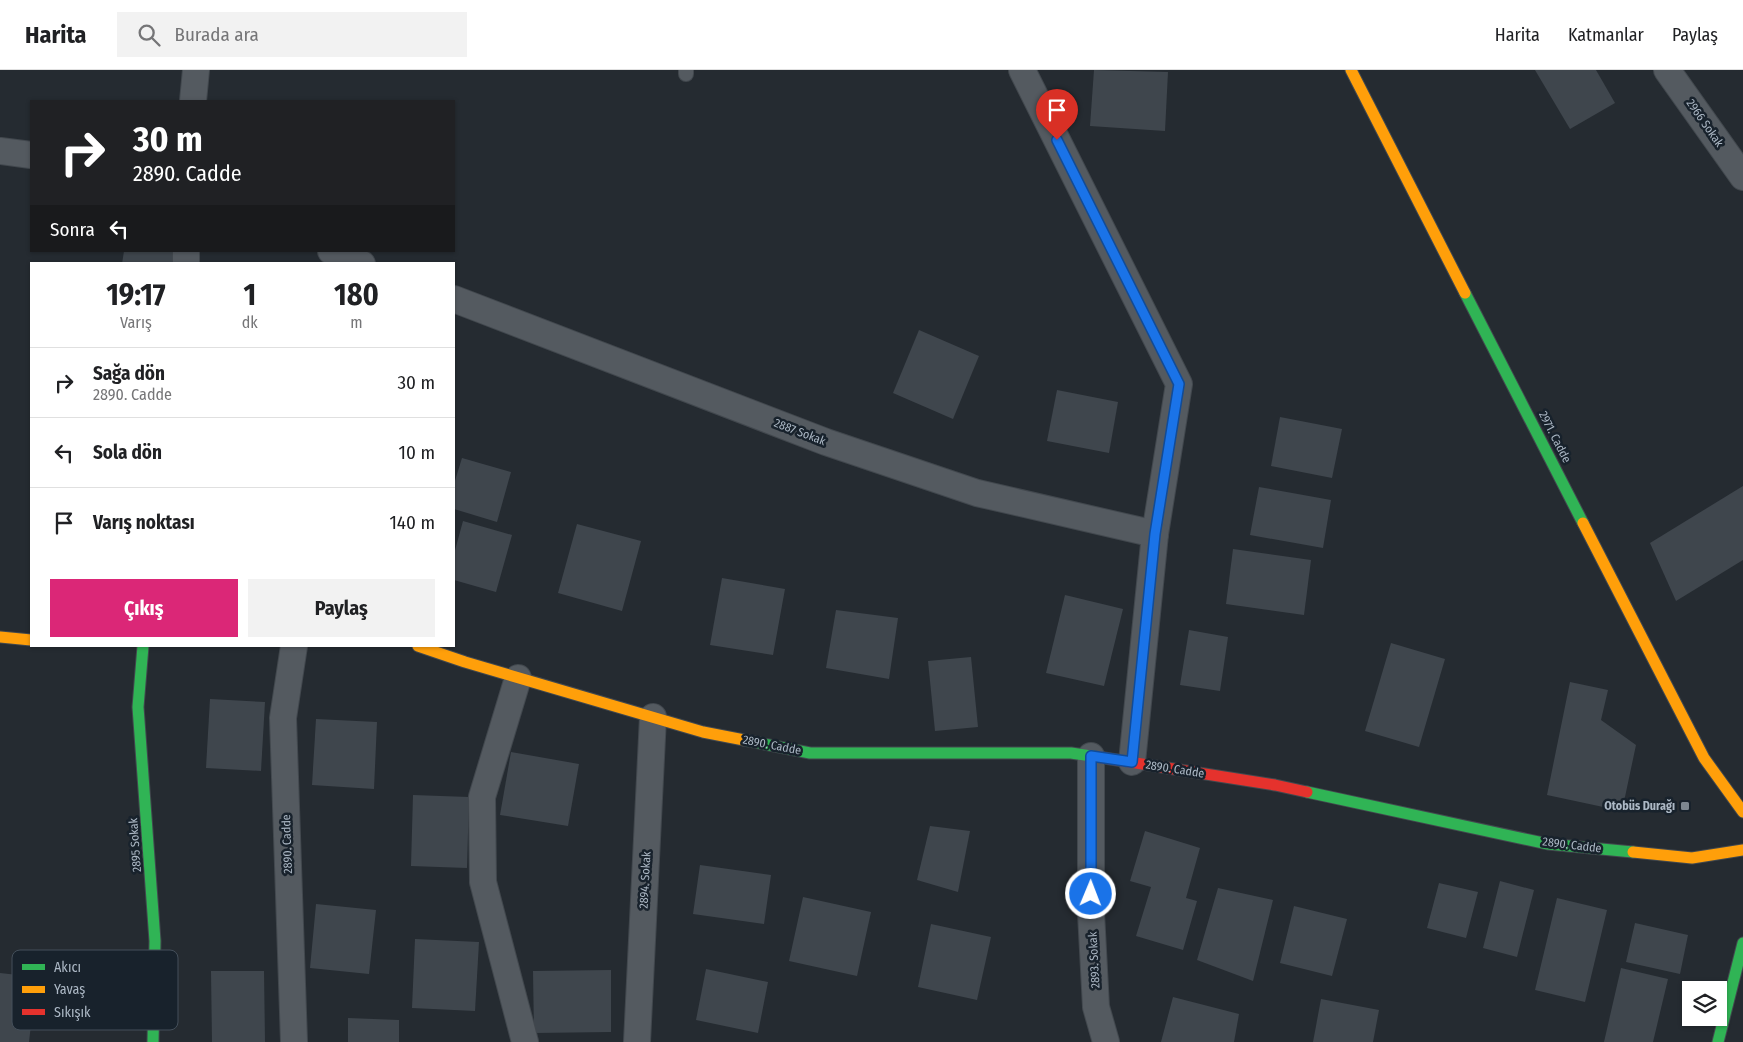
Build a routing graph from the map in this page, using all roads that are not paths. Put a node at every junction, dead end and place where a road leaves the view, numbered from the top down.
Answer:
1 (196, 70) edge
2 (1022, 70) edge
3 (1351, 70) edge
4 (1667, 70) edge
5 (194, 100) edge
6 (0, 151) edge
7 (30, 155) edge
8 (1743, 177) edge
9 (333, 252) edge
10 (357, 262) edge
11 (455, 299) edge
12 (1155, 534) junction
13 (0, 637) edge
14 (30, 640) edge
15 (143, 647) edge
16 (294, 647) edge
17 (421, 647) edge
18 (518, 678) junction
19 (653, 717) junction
20 (1091, 756) junction
21 (1132, 762) junction
22 (1743, 812) edge
23 (1743, 850) edge
24 (1743, 943) edge
25 (156, 950) edge
26 (294, 1042) edge
27 (524, 1042) edge
28 (637, 1042) edge
29 (1106, 1042) edge
30 (1718, 1042) edge

1 - 5 street
2 - 12 street
3 - 22 street, 2971. Cadde
4 - 8 street, 2966 Sokak
6 - 7 street
9 - 10 street
11 - 12 street, 2887 Sokak
12 - 21 street
13 - 14 street
15 - 25 street, 2895 Sokak
16 - 26 street, 2890. Cadde
17 - 18 street, 2890. Cadde
18 - 19 street, 2890. Cadde
18 - 27 street
19 - 20 street, 2890. Cadde
19 - 28 street, 2894. Sokak
20 - 21 street, 2890. Cadde
20 - 29 street, 2893. Sokak
21 - 23 street, 2890. Cadde
24 - 30 street

